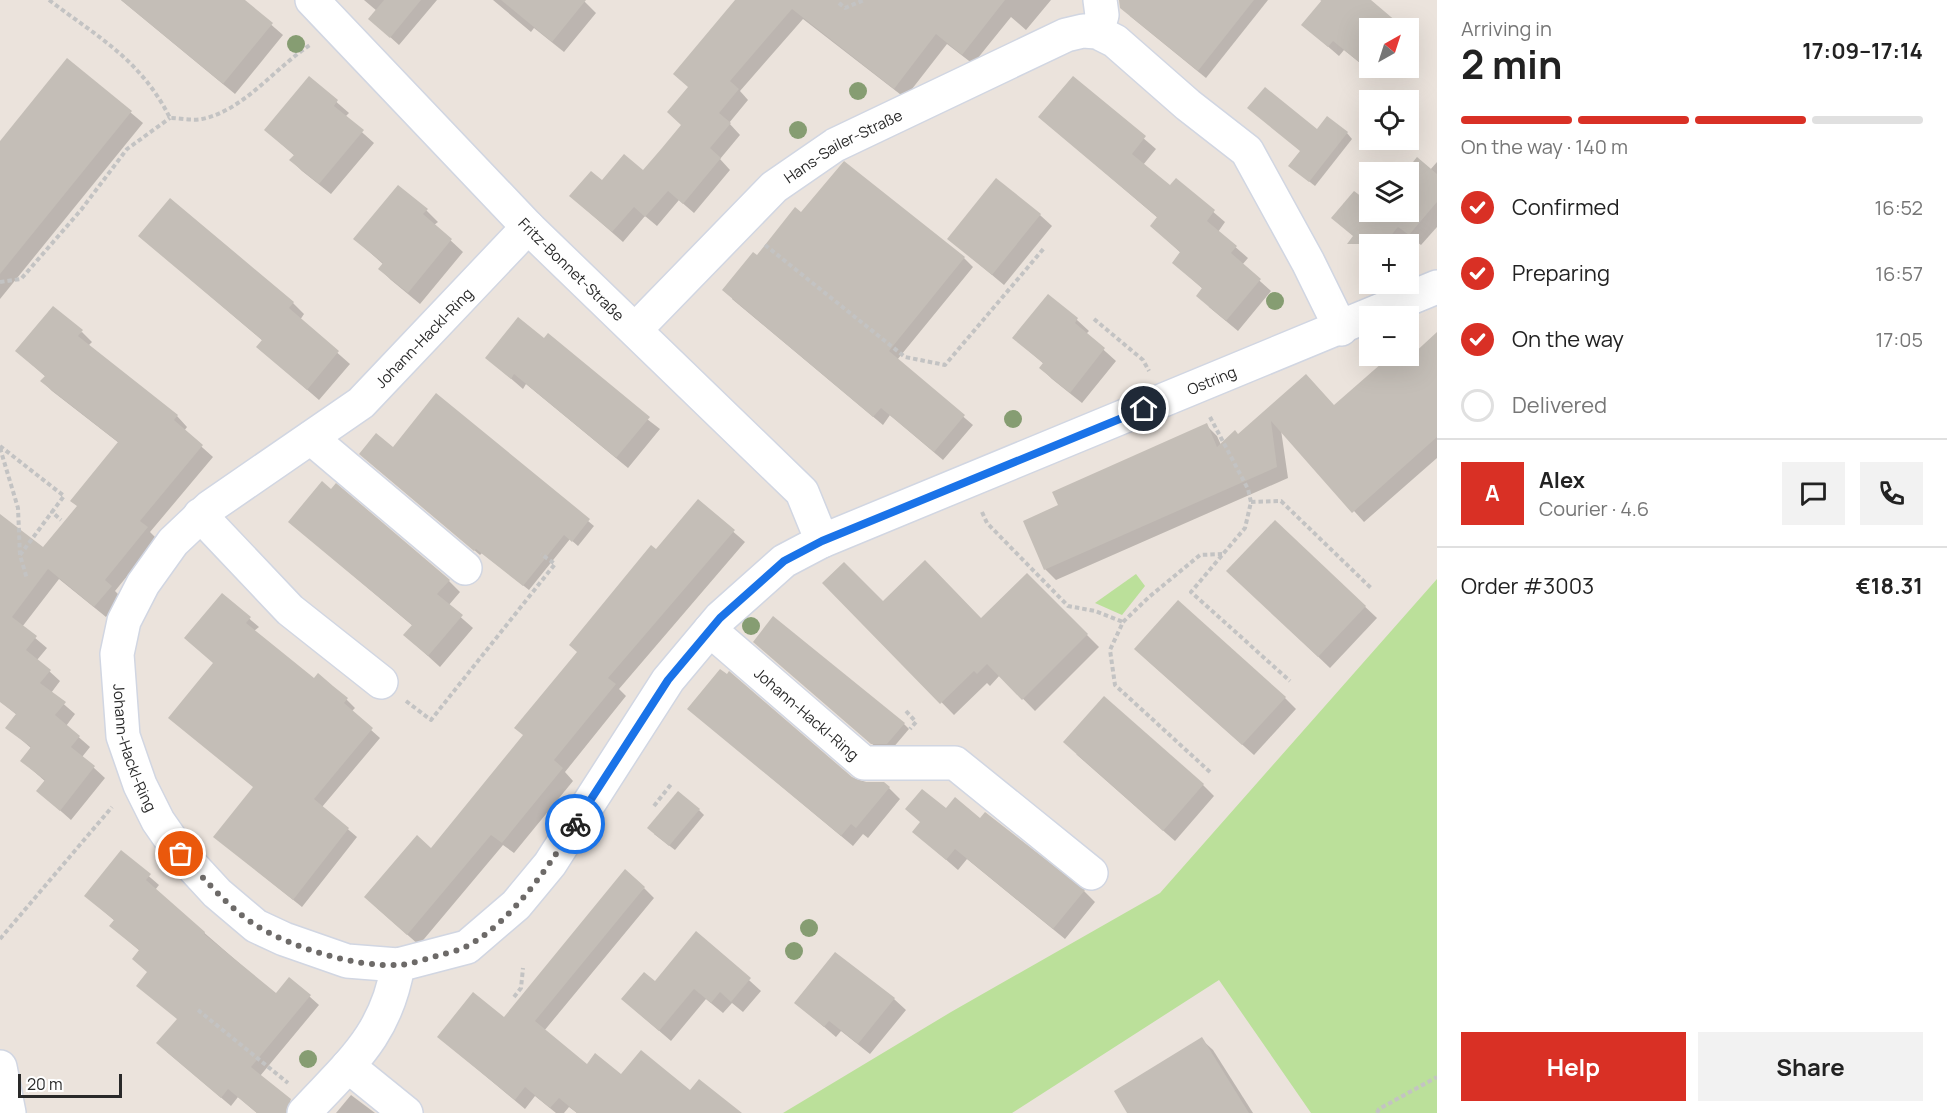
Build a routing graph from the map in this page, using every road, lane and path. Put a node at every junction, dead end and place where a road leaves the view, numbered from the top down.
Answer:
1 (49, 0) edge
2 (312, 0) edge
3 (864, 0) edge
4 (1100, 0) edge
5 (839, 3) dead end
6 (1097, 32) junction
7 (299, 52) dead end
8 (170, 118) junction
9 (528, 227) junction
10 (760, 241) dead end
11 (1045, 247) dead end
12 (0, 282) edge
13 (1437, 287) edge
14 (1094, 319) dead end
15 (1341, 328) junction
16 (635, 330) junction
17 (1122, 343) dead end
18 (1209, 413) dead end
19 (311, 438) junction
20 (0, 447) edge
21 (1251, 502) junction
22 (980, 507) dead end
23 (52, 512) junction
24 (200, 515) junction
25 (61, 520) dead end
26 (822, 541) junction
27 (541, 554) dead end
28 (1223, 554) junction
29 (20, 555) junction
30 (465, 568) dead end
31 (27, 579) dead end
32 (1372, 589) dead end
33 (1123, 622) junction
34 (710, 630) junction
35 (1290, 681) dead end
36 (381, 682) joint
37 (1210, 772) dead end
38 (672, 783) dead end
39 (140, 784) junction
40 (654, 806) dead end
41 (1091, 873) dead end
42 (0, 939) edge
43 (398, 965) junction
44 (523, 968) dead end
45 (514, 997) dead end
46 (198, 1010) dead end
47 (348, 1066) junction
48 (0, 1067) edge
49 (1437, 1077) edge
50 (308, 1108) edge
51 (9, 1113) edge
52 (406, 1113) edge
53 (1377, 1113) edge

1 - 8 path
2 - 9 street, Fritz-Bonnet-Straße
3 - 5 path
4 - 6 street
6 - 15 street
6 - 16 street, Hans-Sailer-Straße
7 - 8 path
8 - 12 path
9 - 16 street, Fritz-Bonnet-Straße
9 - 19 street, Johann-Hackl-Ring
10 - 11 path
13 - 15 street, Ostring
14 - 17 path
15 - 26 street, Ostring
16 - 26 street, Fritz-Bonnet-Straße
18 - 21 path
19 - 24 street, Johann-Hackl-Ring
19 - 30 street
20 - 23 path
20 - 29 path
21 - 28 path
21 - 32 path
22 - 33 path
23 - 25 path
23 - 29 path
24 - 36 street
24 - 39 street, Johann-Hackl-Ring
26 - 34 street, Johann-Hackl-Ring
27 - 36 path
28 - 33 path
28 - 35 path
29 - 31 path
33 - 37 path
34 - 41 street, Johann-Hackl-Ring
34 - 43 street, Johann-Hackl-Ring
38 - 40 path
39 - 42 path
39 - 43 street, Johann-Hackl-Ring
43 - 47 street
44 - 45 path
46 - 50 path
47 - 50 street
47 - 52 street
48 - 51 street
49 - 53 path

